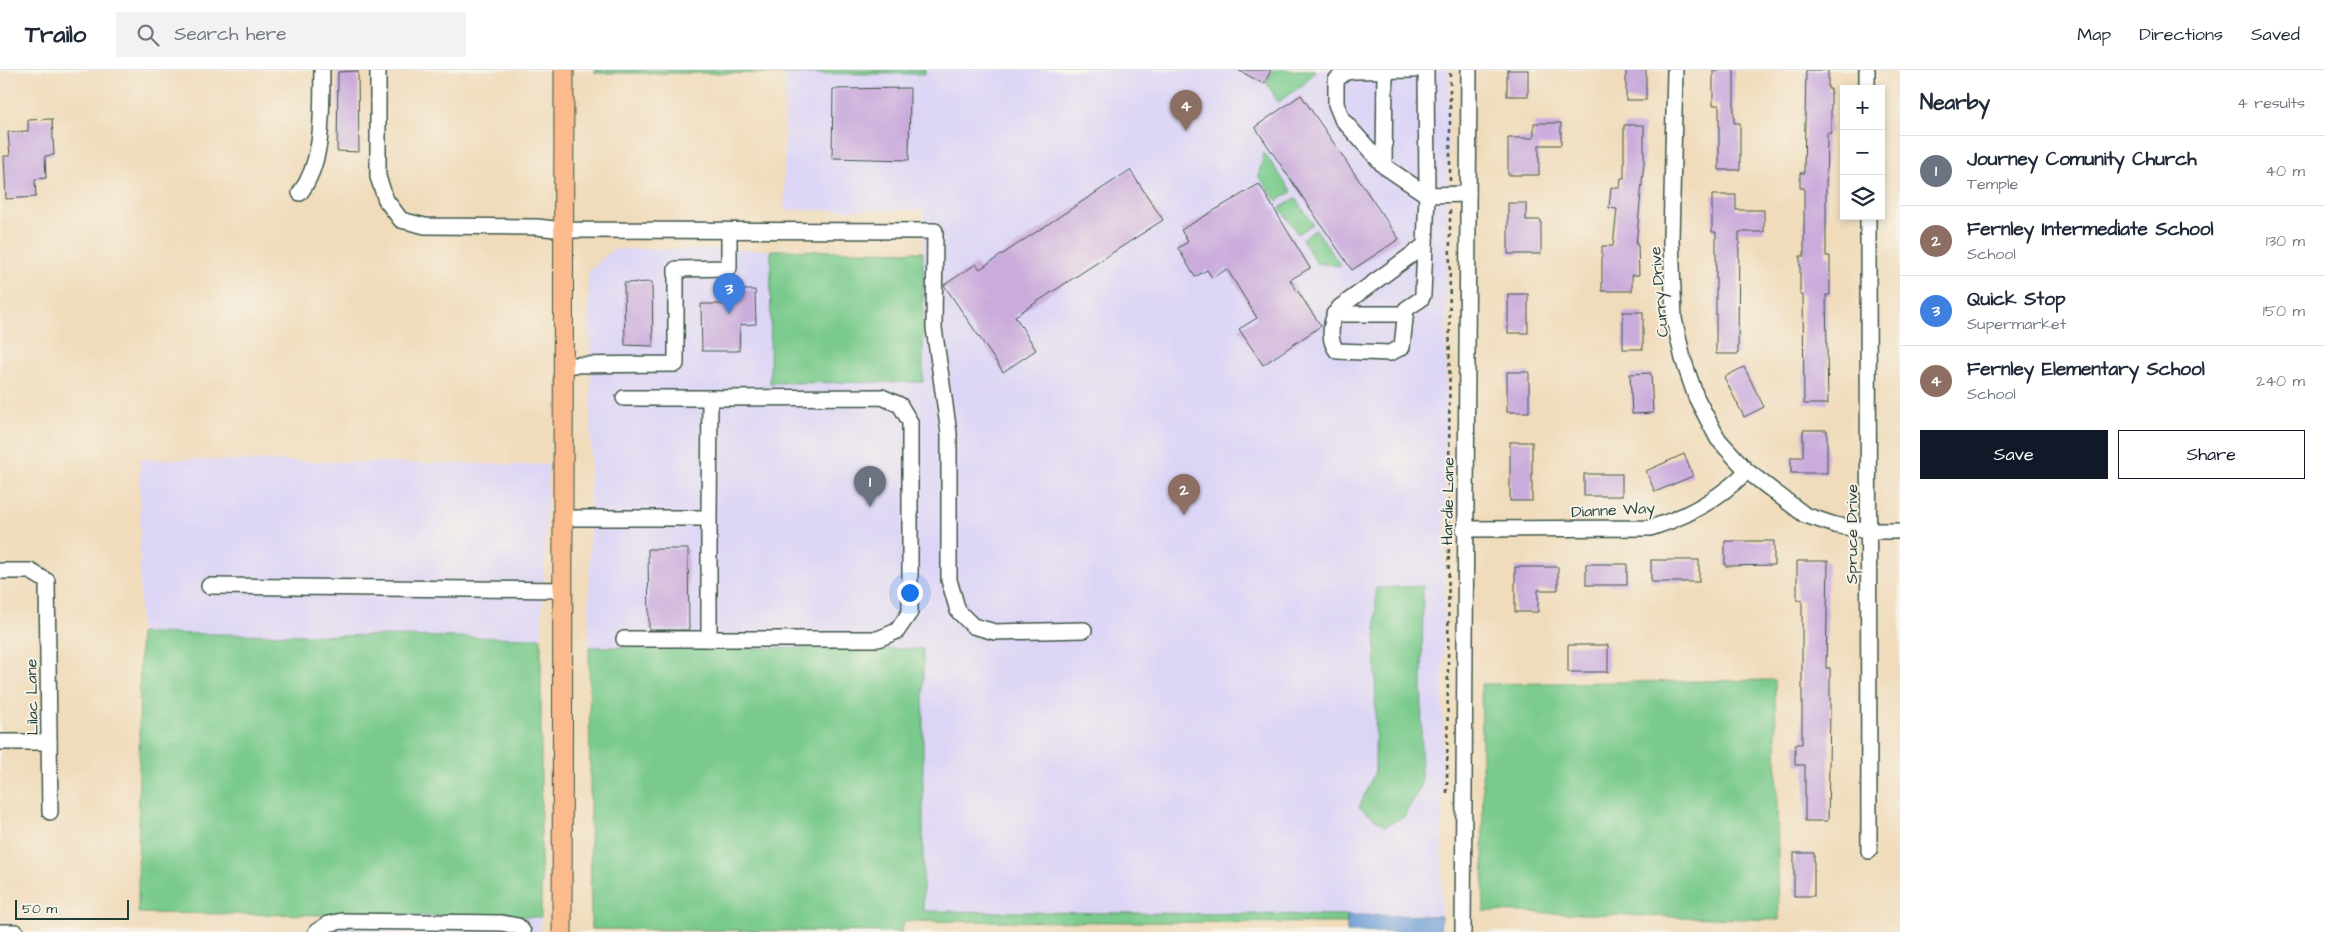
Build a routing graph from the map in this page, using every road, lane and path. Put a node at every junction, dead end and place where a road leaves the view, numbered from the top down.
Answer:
1 (322, 70) edge
2 (378, 70) edge
3 (564, 70) edge
4 (1386, 70) edge
5 (1414, 70) edge
6 (1426, 70) edge
7 (1450, 70) edge
8 (1456, 70) edge
9 (1469, 70) edge
10 (1675, 70) edge
11 (1867, 70) edge
12 (1867, 85) edge
13 (1384, 166) junction
14 (300, 193) dead end
15 (1468, 194) junction
16 (1427, 195) junction
17 (1450, 195) junction
18 (1868, 220) edge
19 (563, 230) junction
20 (729, 231) junction
21 (1425, 245) junction
22 (1334, 314) junction
23 (1405, 314) junction
24 (563, 365) junction
25 (624, 398) dead end
26 (710, 398) junction
27 (1746, 471) junction
28 (563, 518) junction
29 (710, 518) junction
30 (1464, 529) junction
31 (1868, 531) junction
32 (1900, 531) edge
33 (0, 571) edge
34 (209, 586) dead end
35 (563, 590) junction
36 (1084, 630) dead end
37 (624, 639) dead end
38 (710, 639) junction
39 (0, 742) edge
40 (49, 742) junction
41 (1447, 797) dead end
42 (50, 812) dead end
43 (1869, 851) dead end
44 (0, 932) edge
45 (16, 932) edge
46 (316, 932) edge
47 (522, 932) edge
48 (562, 932) edge
49 (1463, 932) edge

1 - 14 street
2 - 19 street
3 - 19 main road
4 - 5 street
4 - 13 street
4 - 13 street
6 - 16 street
7 - 17 path
8 - 9 street
9 - 15 street, Hardie Lane
10 - 27 street, Curry Drive
11 - 12 street
13 - 16 street
15 - 17 street
15 - 30 street, Hardie Lane
16 - 17 street
16 - 21 street
17 - 41 path
18 - 31 street, Spruce Drive
19 - 20 street
19 - 24 main road
20 - 24 street
20 - 36 street
21 - 22 street
21 - 23 street
22 - 23 street
22 - 23 street
24 - 28 main road
25 - 26 street
26 - 29 street
26 - 38 street
27 - 30 street, Dianne Way
27 - 31 street, Curry Drive
28 - 29 street
28 - 35 main road
29 - 38 street
30 - 49 street, Hardie Lane
31 - 32 street, Curry Drive
31 - 43 street, Spruce Drive
33 - 40 street, Lilac Lane
34 - 35 street
35 - 48 main road
37 - 38 street
39 - 40 street
40 - 42 street, Lilac Lane
44 - 45 street
46 - 47 street

